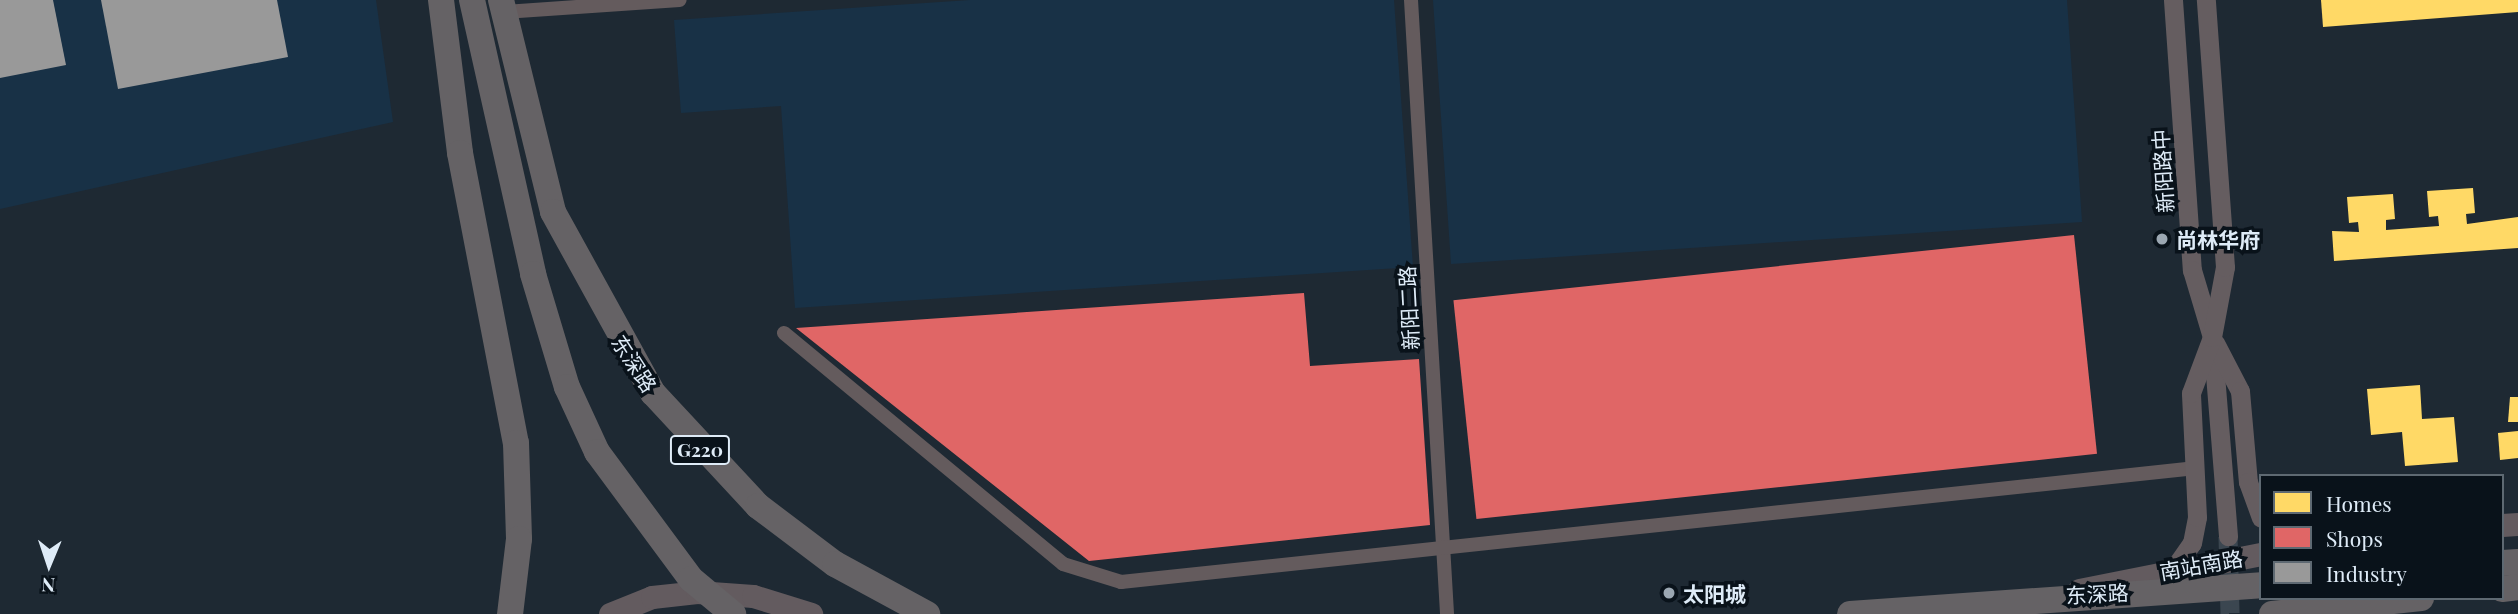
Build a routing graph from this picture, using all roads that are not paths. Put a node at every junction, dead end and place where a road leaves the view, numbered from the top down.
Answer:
1 (441, 0) edge
2 (472, 0) edge
3 (680, 0) edge
4 (1410, 0) edge
5 (2173, 0) edge
6 (2206, 0) edge
7 (609, 2) edge
8 (503, 6) edge
9 (785, 333) dead end
10 (2212, 337) junction
11 (2196, 468) junction
12 (2259, 512) edge
13 (2228, 536) tunnel mouth
14 (1444, 548) junction
15 (2259, 554) edge
16 (2175, 567) junction
17 (2259, 585) edge
18 (2061, 594) junction
19 (2402, 600) edge
20 (510, 614) edge
21 (611, 614) edge
22 (733, 614) edge
23 (811, 614) edge
24 (927, 614) edge
25 (1447, 614) edge
26 (1850, 614) edge
27 (2272, 614) edge

1 - 20 highway
2 - 22 highway, bridge
3 - 7 street
4 - 14 street, 新阳二路
5 - 10 main road, 新阳路中
6 - 10 main road, 新阳路中
7 - 8 street
8 - 24 highway, 东深路 / G220
9 - 14 street
10 - 11 main road
10 - 12 main road
10 - 13 main road, 新阳路中
11 - 14 street
11 - 16 main road
14 - 25 street, 新阳二路
15 - 16 main road, 南站南路
16 - 18 main road, 南站南路
17 - 18 highway, 东深路
18 - 26 highway, 东深路
19 - 27 highway
21 - 23 main road

